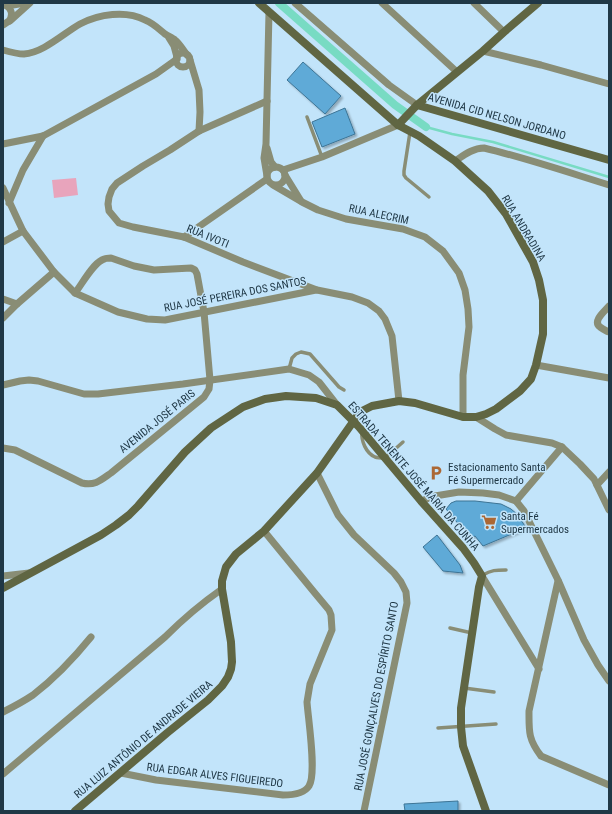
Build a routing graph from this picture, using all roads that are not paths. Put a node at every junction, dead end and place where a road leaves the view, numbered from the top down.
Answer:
1 (23, 3) edge
2 (30, 3) edge
3 (260, 3) edge
4 (295, 3) edge
5 (382, 3) edge
6 (474, 3) edge
7 (538, 3) edge
8 (5, 4) edge
9 (269, 12) junction
10 (5, 25) edge
11 (504, 32) junction
12 (168, 36) junction
13 (4, 50) edge
14 (483, 51) junction
15 (177, 58) junction
16 (189, 58) junction
17 (181, 67) junction
18 (457, 72) junction
19 (156, 74) junction
20 (196, 82) junction
21 (609, 84) edge
22 (267, 101) junction
23 (415, 108) junction
24 (307, 117) dead end
25 (401, 122) junction
26 (199, 131) junction
27 (410, 131) junction
28 (43, 136) junction
29 (3, 144) edge
30 (266, 144) junction
31 (322, 157) junction
32 (455, 160) junction
33 (609, 160) edge
34 (275, 167) junction
35 (284, 173) junction
36 (267, 177) junction
37 (609, 184) edge
38 (273, 185) junction
39 (4, 192) edge
40 (429, 197) dead end
41 (302, 202) junction
42 (9, 203) junction
43 (24, 231) junction
44 (184, 237) junction
45 (3, 242) edge
46 (54, 272) junction
47 (317, 290) junction
48 (75, 293) junction
49 (3, 299) edge
50 (17, 304) junction
51 (609, 306) edge
52 (204, 312) junction
53 (3, 318) edge
54 (609, 332) edge
55 (536, 365) junction
56 (289, 369) junction
57 (609, 378) edge
58 (210, 380) junction
59 (3, 385) edge
60 (344, 390) dead end
61 (399, 401) junction
62 (338, 405) junction
63 (463, 417) junction
64 (476, 417) junction
65 (353, 421) junction
66 (403, 442) dead end
67 (3, 448) edge
68 (562, 448) junction
69 (385, 458) junction
70 (609, 472) edge
71 (317, 473) junction
72 (597, 485) junction
73 (421, 501) junction
74 (516, 501) junction
75 (609, 510) edge
76 (264, 531) junction
77 (506, 570) dead end
78 (31, 573) junction
79 (3, 576) edge
80 (482, 576) junction
81 (558, 580) junction
82 (3, 588) edge
83 (222, 589) junction
84 (450, 628) dead end
85 (472, 633) junction
86 (91, 637) dead end
87 (539, 669) junction
88 (609, 681) edge
89 (464, 688) junction
90 (494, 692) dead end
91 (3, 712) edge
92 (496, 724) dead end
93 (461, 727) junction
94 (438, 728) dead end
95 (121, 773) junction
96 (3, 774) edge
97 (609, 786) edge
98 (74, 811) edge
99 (364, 811) edge
100 (486, 811) edge

1 - 8 street
2 - 10 street
3 - 9 main road
4 - 23 street, AVENIDA CID NELSON JORDANO
5 - 18 street
6 - 11 street
7 - 11 main road
8 - 10 street
9 - 22 street
9 - 25 main road
11 - 14 main road
12 - 13 street
12 - 15 street
12 - 16 street
14 - 18 main road
14 - 21 street
15 - 16 street
15 - 17 street
15 - 19 street
16 - 17 street
16 - 20 street
17 - 19 street
17 - 20 street
18 - 23 main road
19 - 28 street
20 - 26 street
22 - 26 street, RUA IVOTI
22 - 30 street
23 - 25 main road
23 - 33 main road, AVENIDA CID NELSON JORDANO
24 - 31 lane
25 - 27 main road, RUA ANDRADINA
25 - 31 street
26 - 44 street, RUA IVOTI
27 - 32 main road, RUA ANDRADINA
27 - 40 lane
28 - 29 street
28 - 42 street
30 - 34 street
30 - 36 street
31 - 35 street
32 - 37 street
32 - 55 main road, RUA ANDRADINA
34 - 35 street
34 - 36 street
35 - 38 street
35 - 41 street
36 - 38 street
36 - 44 street
38 - 41 street, RUA ALECRIM
39 - 42 street, RUA JOSÉ PEREIRA DOS SANTOS
41 - 63 street, RUA ALECRIM
42 - 43 street, RUA JOSÉ PEREIRA DOS SANTOS
43 - 45 street
43 - 46 street, RUA JOSÉ PEREIRA DOS SANTOS
44 - 47 street, RUA IVOTI
46 - 48 street, RUA JOSÉ PEREIRA DOS SANTOS
46 - 50 street
47 - 52 street, RUA JOSÉ PEREIRA DOS SANTOS
47 - 61 street, RUA IVOTI
48 - 52 street, RUA JOSÉ PEREIRA DOS SANTOS
48 - 52 street
49 - 50 street
50 - 53 street
51 - 54 street
52 - 58 street
55 - 57 street
55 - 64 main road, RUA ANDRADINA
56 - 58 street
56 - 60 lane
56 - 62 street
58 - 59 street
58 - 67 street, AVENIDA JOSÉ PARIS
61 - 63 main road, RUA ANDRADINA
61 - 65 main road, RUA ANDRADINA
62 - 65 main road, ESTRADA TENENTE JOSÉ MARIA DA CUNHA
62 - 78 main road, ESTRADA TENENTE JOSÉ MARIA DA CUNHA
63 - 64 main road, RUA ANDRADINA
64 - 68 street
65 - 69 main road, ESTRADA TENENTE JOSÉ MARIA DA CUNHA
65 - 71 main road, RUA LUIZ ANTÔNIO DE ANDRADE VIEIRA
66 - 69 lane
68 - 72 street
68 - 74 street
69 - 73 main road, ESTRADA TENENTE JOSÉ MARIA DA CUNHA
70 - 72 street
71 - 76 main road, RUA LUIZ ANTÔNIO DE ANDRADE VIEIRA
71 - 99 street, RUA JOSÉ GONÇALVES DO ESPÍRITO SANTO
72 - 75 street
73 - 74 street
73 - 80 main road, ESTRADA TENENTE JOSÉ MARIA DA CUNHA
74 - 81 street
76 - 83 main road, RUA LUIZ ANTÔNIO DE ANDRADE VIEIRA
76 - 95 street, RUA EDGAR ALVES FIGUEIREDO
77 - 80 lane
78 - 79 street
78 - 82 main road, ESTRADA TENENTE JOSÉ MARIA DA CUNHA
80 - 85 main road
80 - 87 street
81 - 87 street
81 - 88 street
83 - 95 main road, RUA LUIZ ANTÔNIO DE ANDRADE VIEIRA
83 - 96 street
84 - 85 lane
85 - 89 main road
86 - 91 street
87 - 97 street
89 - 90 lane
89 - 93 main road
92 - 93 lane
93 - 94 lane
93 - 100 main road
95 - 98 main road, RUA LUIZ ANTÔNIO DE ANDRADE VIEIRA

